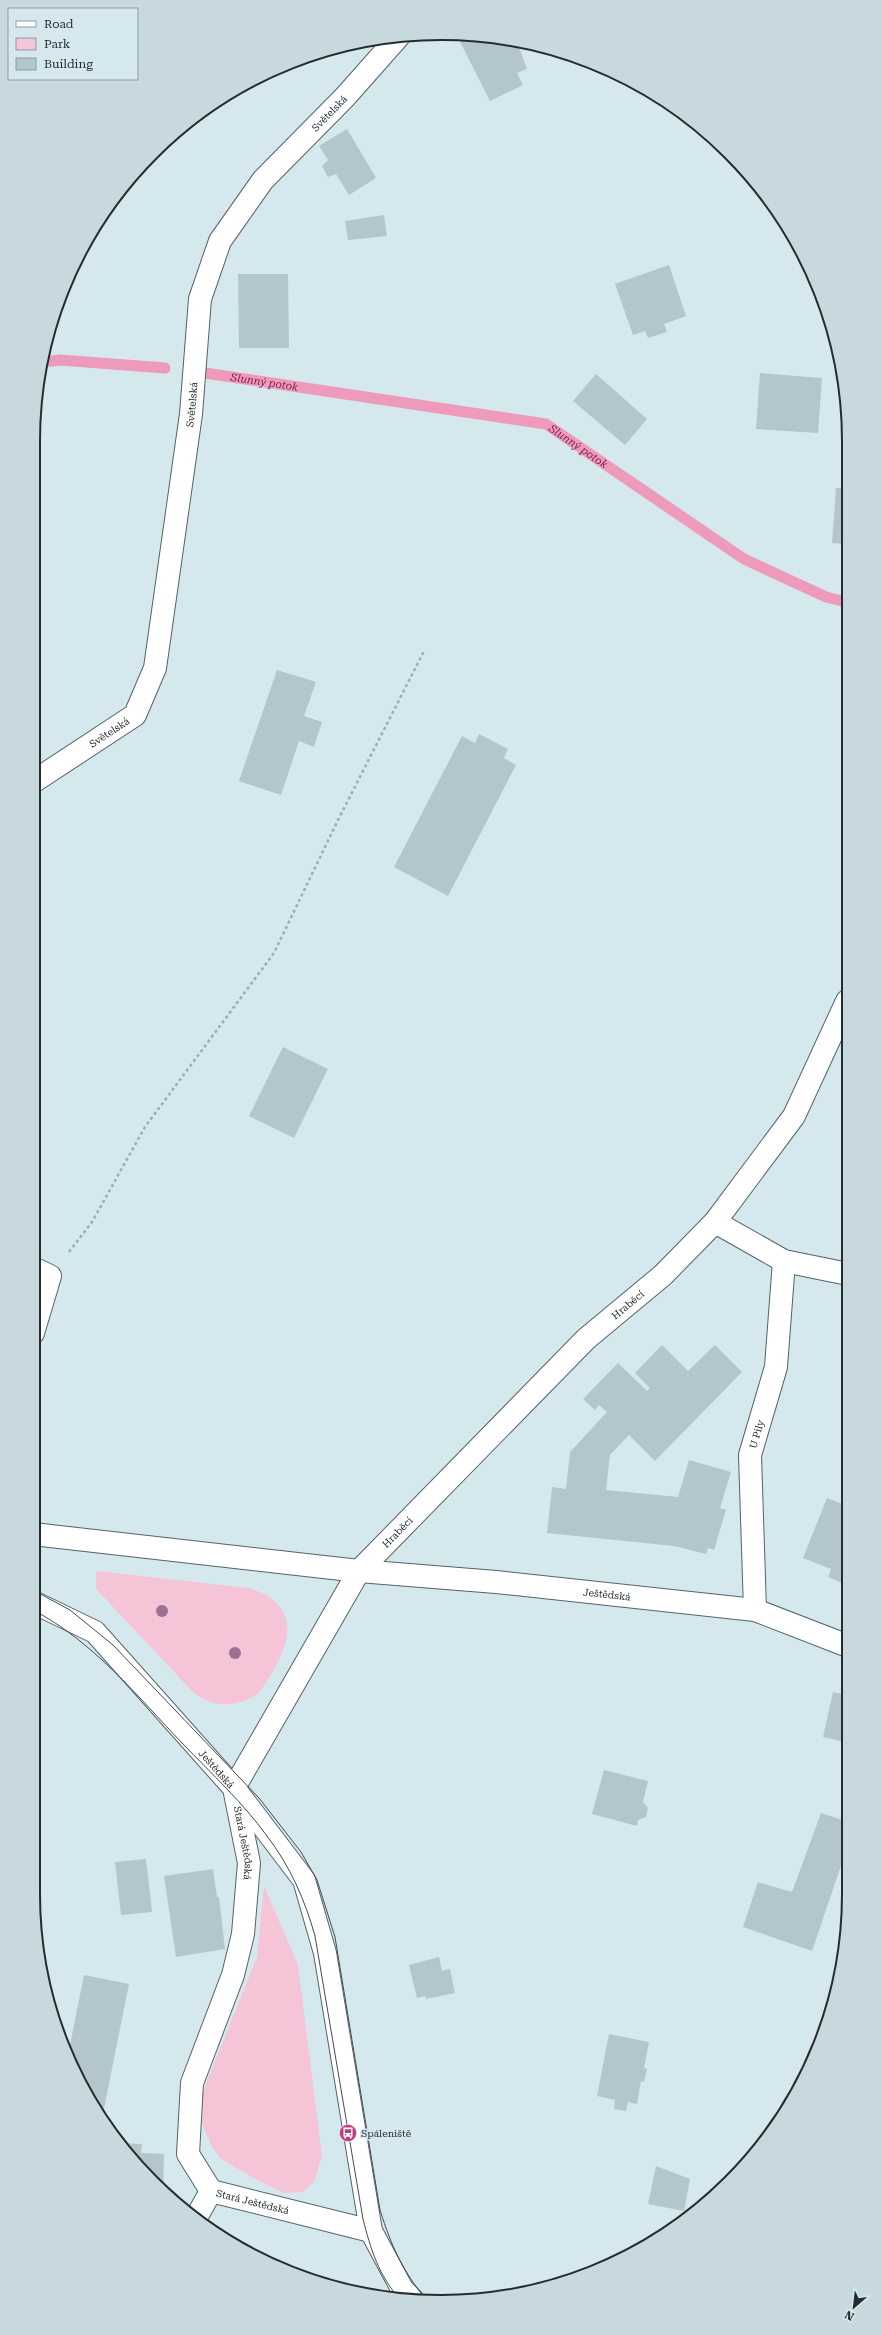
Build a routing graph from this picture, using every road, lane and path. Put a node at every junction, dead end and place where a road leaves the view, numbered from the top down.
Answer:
1 (392, 43) edge
2 (424, 651) dead end
3 (40, 777) edge
4 (842, 1012) edge
5 (715, 1222) junction
6 (784, 1261) junction
7 (42, 1272) edge
8 (842, 1273) edge
9 (40, 1286) edge
10 (40, 1535) edge
11 (359, 1571) junction
12 (40, 1605) edge
13 (755, 1610) junction
14 (842, 1644) edge
15 (234, 1788) junction
16 (211, 2191) junction
17 (199, 2213) edge
18 (372, 2231) junction
19 (406, 2293) edge

1 - 3 street, Světelská
2 - 7 path
4 - 5 street, Hraběcí
5 - 6 street
5 - 11 street, Hraběcí
6 - 8 street
6 - 13 street, U Pily
7 - 9 street
10 - 11 street, Ještědská
11 - 13 street, Ještědská
11 - 15 street, Ještědská
12 - 15 street, Ještědská
13 - 14 street, Ještědská
15 - 16 street, Stará Ještědská
15 - 18 street, Stará Ještědská
16 - 17 street
16 - 18 street, Stará Ještědská
18 - 19 street, Stará Ještědská

